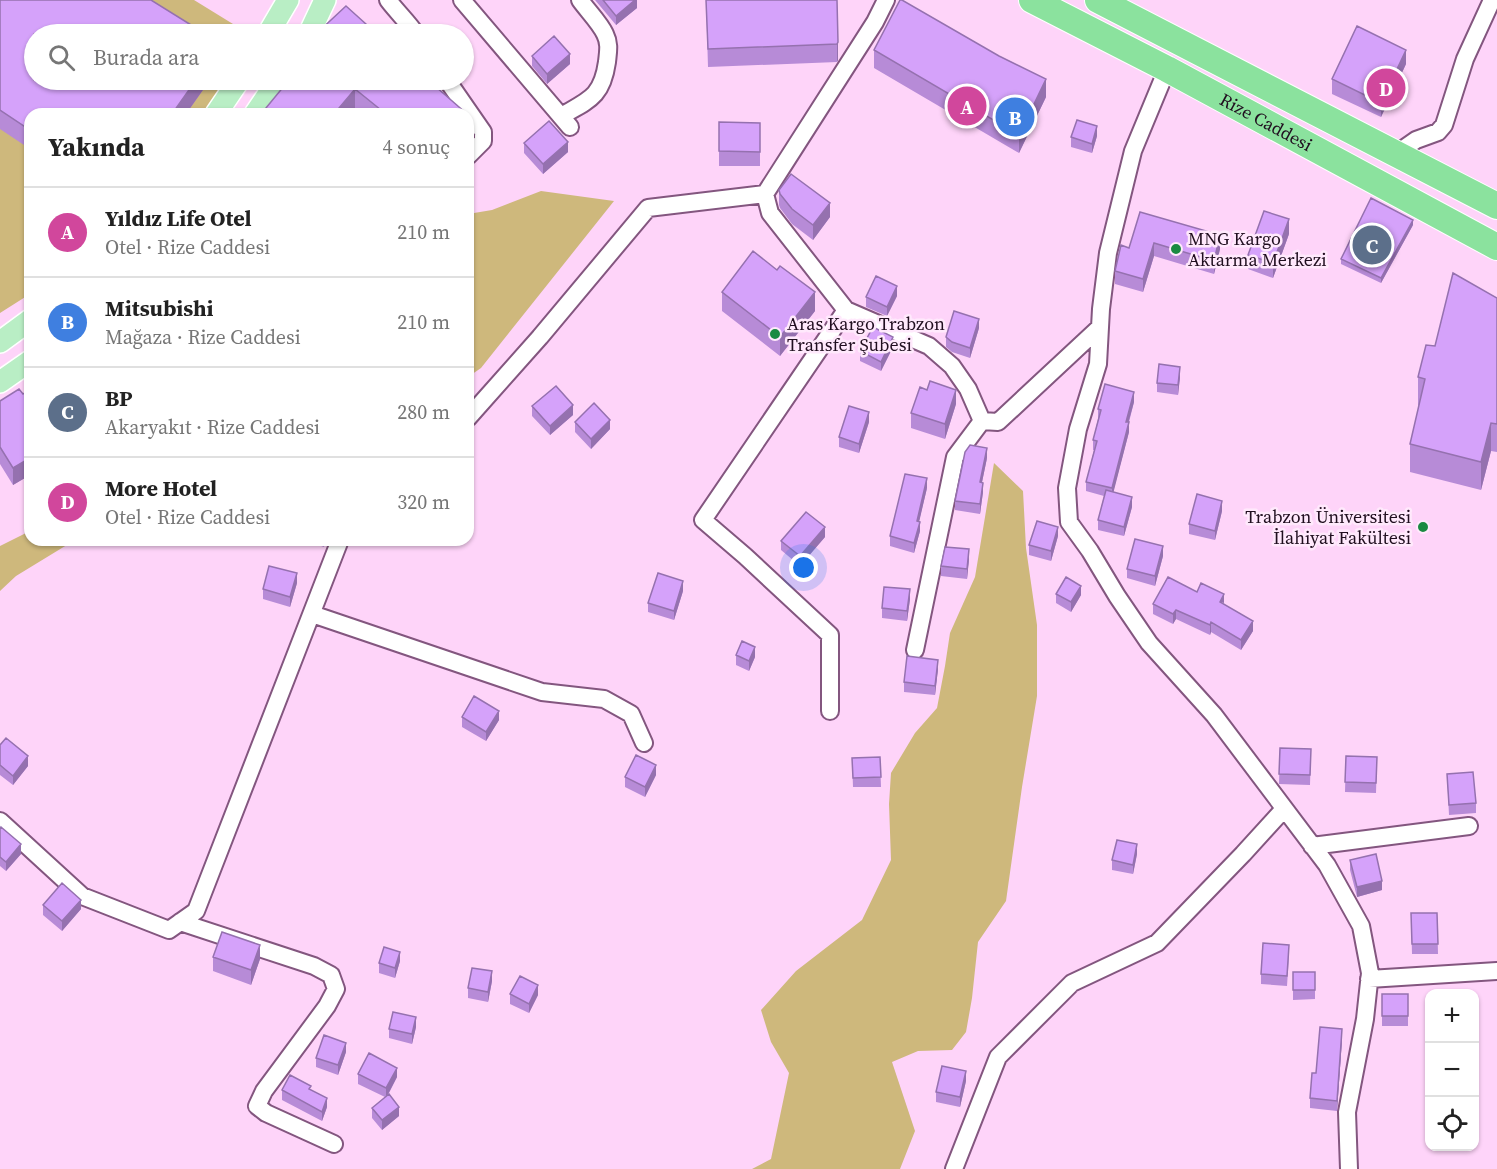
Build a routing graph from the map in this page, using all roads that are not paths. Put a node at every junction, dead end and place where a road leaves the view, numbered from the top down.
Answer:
1 (288, 0) edge
2 (325, 0) edge
3 (388, 0) edge
4 (462, 0) edge
5 (580, 0) edge
6 (886, 0) edge
7 (1032, 0) edge
8 (1098, 0) edge
9 (1492, 0) edge
10 (274, 24) edge
11 (314, 24) edge
12 (408, 24) edge
13 (1167, 69) junction
14 (232, 90) edge
15 (271, 90) edge
16 (454, 90) edge
17 (220, 108) edge
18 (259, 108) edge
19 (466, 108) edge
20 (474, 119) edge
21 (474, 150) edge
22 (1396, 154) junction
23 (765, 194) junction
24 (1497, 206) edge
25 (1497, 247) edge
26 (846, 310) junction
27 (24, 324) edge
28 (1100, 327) junction
29 (0, 342) edge
30 (24, 366) edge
31 (0, 382) edge
32 (474, 411) edge
33 (982, 421) junction
34 (338, 546) edge
35 (312, 614) junction
36 (915, 650) dead end
37 (830, 711) dead end
38 (644, 743) dead end
39 (1284, 809) junction
40 (0, 821) edge
41 (1469, 826) dead end
42 (1312, 846) junction
43 (180, 922) junction
44 (1497, 971) edge
45 (1369, 979) junction
46 (334, 1144) dead end
47 (954, 1169) edge
48 (1348, 1169) edge

1 - 10 main road
2 - 11 main road
3 - 12 street
4 - 5 street
6 - 23 street
7 - 13 highway, Rize Caddesi
8 - 22 highway, Rize Caddesi
9 - 22 street
13 - 25 highway, Rize Caddesi
13 - 28 street
14 - 17 main road
15 - 18 main road
16 - 19 street
20 - 21 street
22 - 24 highway, Rize Caddesi
23 - 26 street
23 - 32 street
26 - 33 street
26 - 37 street
27 - 29 main road
28 - 33 street
28 - 39 street
30 - 31 main road
33 - 36 street
34 - 35 street
35 - 38 street
35 - 43 street
39 - 42 street
39 - 47 street
40 - 43 street
41 - 42 street
42 - 45 street
43 - 46 street
44 - 45 street
45 - 48 street

